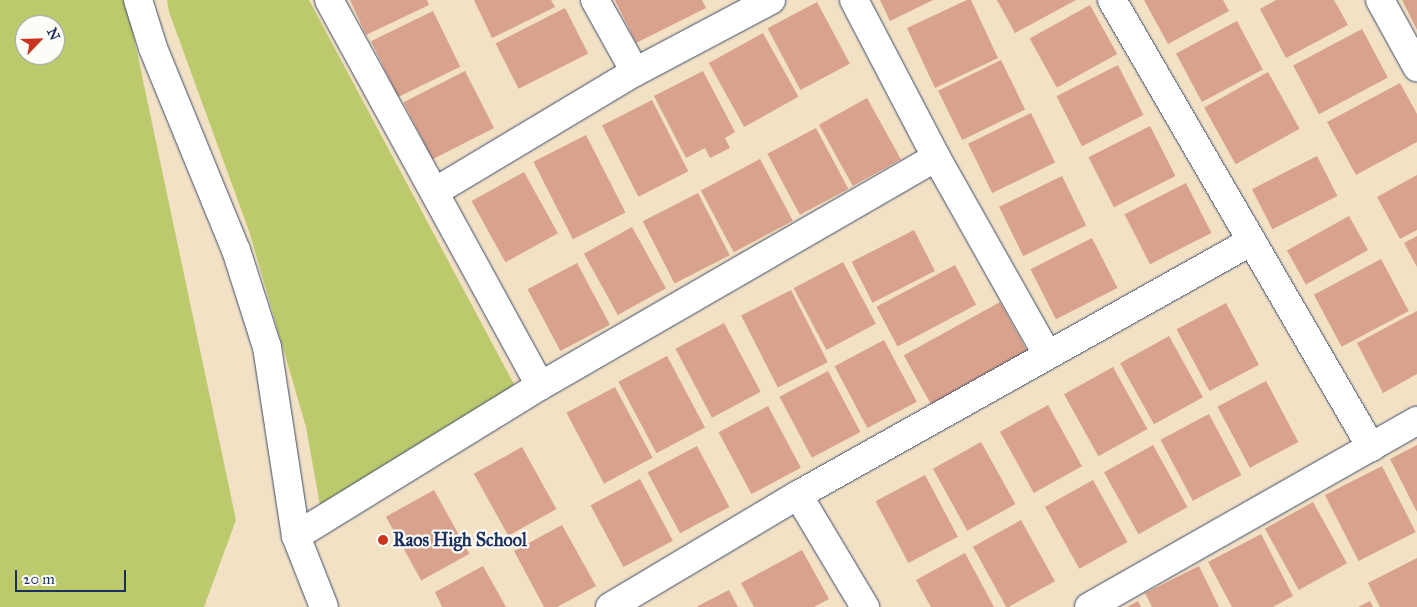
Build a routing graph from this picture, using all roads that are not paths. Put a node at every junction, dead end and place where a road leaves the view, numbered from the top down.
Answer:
1 (138, 0) edge
2 (329, 0) edge
3 (595, 0) edge
4 (771, 0) edge
5 (854, 0) edge
6 (1112, 0) edge
7 (1380, 0) edge
8 (1417, 67) edge
9 (635, 72) junction
10 (936, 157) junction
11 (436, 191) junction
12 (1252, 241) junction
13 (1047, 354) junction
14 (540, 386) junction
15 (1417, 420) edge
16 (1371, 447) junction
17 (798, 495) junction
18 (296, 536) junction
19 (324, 607) edge
20 (610, 607) edge
21 (865, 607) edge
22 (1089, 607) edge

1 - 18 street
2 - 11 street
3 - 9 street
4 - 9 street
5 - 10 street
6 - 12 street
7 - 8 street
9 - 11 street
10 - 13 street
10 - 14 street
11 - 14 street
12 - 13 street
12 - 16 street
13 - 17 street
14 - 18 street
15 - 16 street
16 - 22 street
17 - 20 street
17 - 21 street
18 - 19 street

